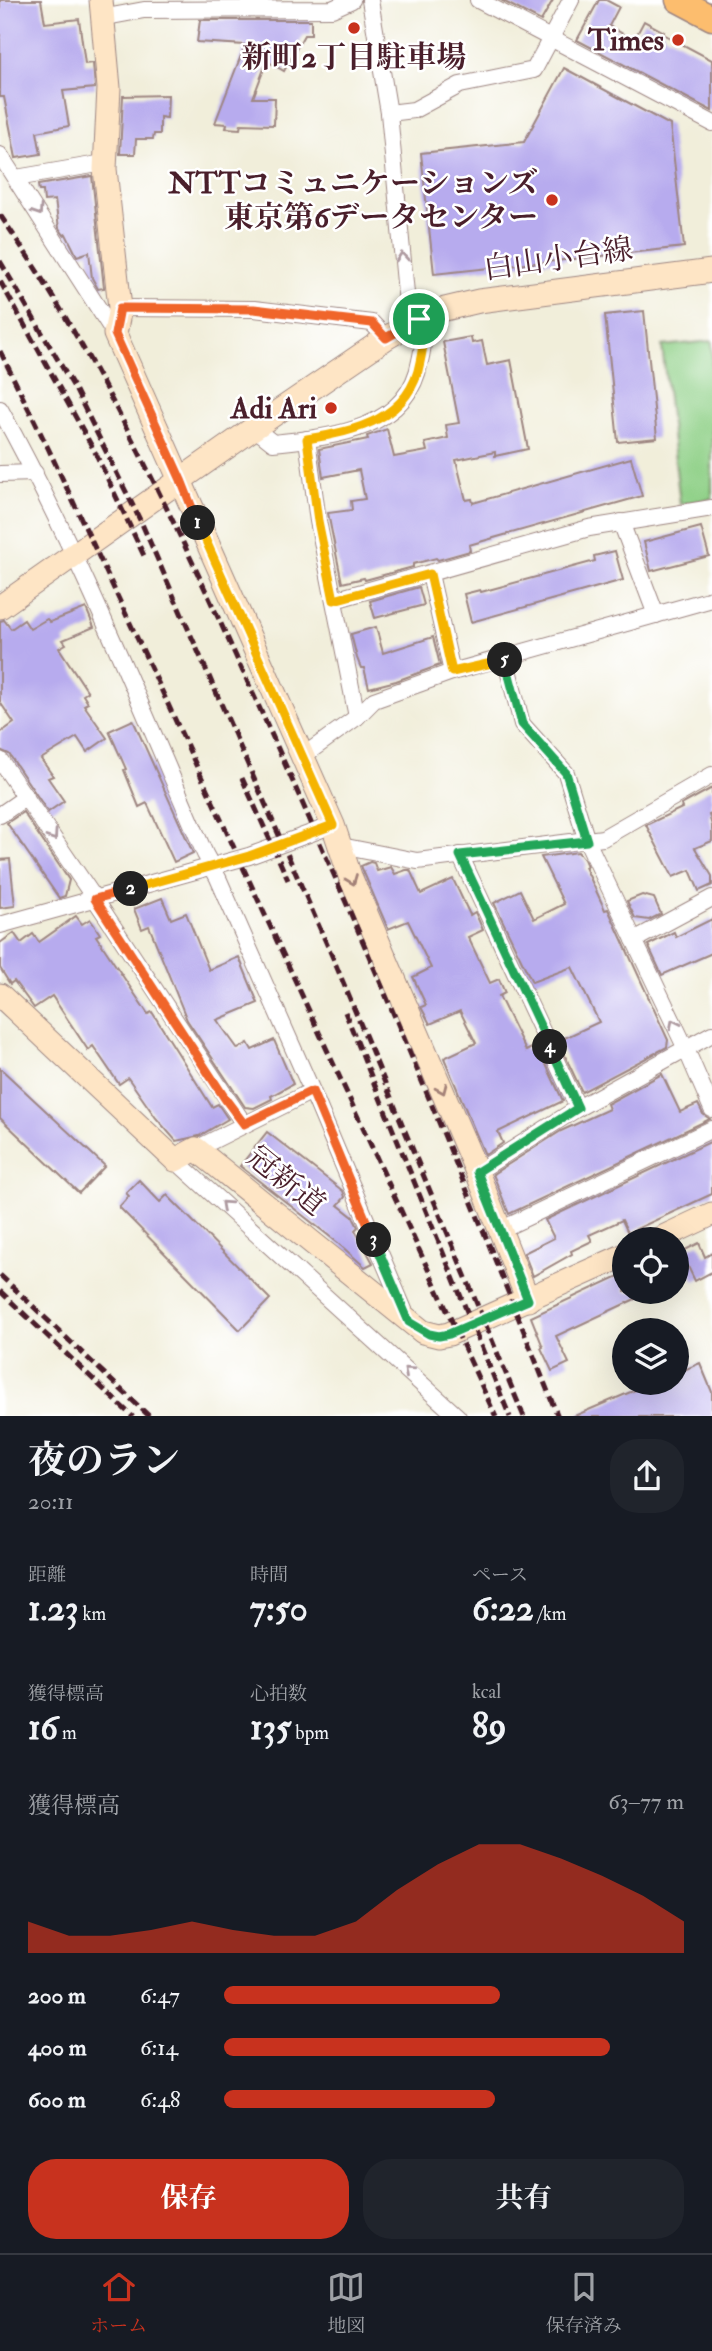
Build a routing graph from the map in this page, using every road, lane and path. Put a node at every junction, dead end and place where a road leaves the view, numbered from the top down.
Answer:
1 (352, 0) edge
2 (370, 0) edge
3 (478, 0) edge
4 (571, 0) edge
5 (678, 0) edge
6 (101, 9) edge
7 (712, 18) edge
8 (550, 39) junction
9 (389, 113) junction
10 (712, 123) edge
11 (0, 155) edge
12 (104, 163) junction
13 (16, 178) junction
14 (712, 271) edge
15 (120, 308) junction
16 (414, 322) junction
17 (115, 334) junction
18 (386, 338) junction
19 (0, 409) edge
20 (254, 428) junction
21 (307, 439) junction
22 (35, 473) junction
23 (0, 474) edge
24 (181, 480) junction
25 (712, 508) edge
26 (621, 522) junction
27 (75, 554) junction
28 (430, 574) junction
29 (712, 599) edge
30 (334, 600) junction
31 (0, 607) edge
32 (656, 615) junction
33 (505, 658) junction
34 (452, 672) junction
35 (356, 717) junction
36 (303, 756) junction
37 (0, 760) edge
38 (712, 775) edge
39 (26, 797) junction
40 (0, 815) edge
41 (337, 836) junction
42 (587, 841) junction
43 (460, 855) junction
44 (212, 867) junction
45 (712, 898) edge
46 (95, 899) junction
47 (0, 925) edge
48 (634, 940) junction
49 (0, 995) edge
50 (712, 1034) edge
51 (686, 1049) junction
52 (312, 1091) junction
53 (578, 1108) junction
54 (712, 1109) edge
55 (244, 1124) junction
56 (712, 1129) edge
57 (196, 1149) junction
58 (170, 1155) junction
59 (477, 1172) junction
60 (712, 1214) edge
61 (684, 1227) edge
62 (500, 1230) junction
63 (612, 1261) edge
64 (528, 1300) junction
65 (409, 1322) junction
66 (458, 1416) edge

1 - 6 street
2 - 9 street
3 - 8 street
4 - 8 street
5 - 7 main road
6 - 12 street
8 - 9 street
8 - 10 street
16 -> 9 street
11 - 13 street
12 - 13 street
12 - 15 street
13 -> 17 street
14 - 16 street, 白山小台線
15 - 17 street
15 - 18 street
16 - 18 street, 白山小台線
16 - 21 street
17 - 24 street
18 - 20 street, 白山小台線
19 - 22 street
20 - 21 street
20 - 24 street, 白山小台線
21 - 30 street
22 - 23 street
22 - 27 street
24 - 27 street, 白山小台線
24 - 36 street
25 - 26 street
26 - 28 street
26 - 32 street
27 - 31 street, 白山小台線
27 - 44 street
28 - 30 street
28 - 34 street
29 - 32 street
30 - 35 street
32 - 33 street
33 - 34 street
33 - 42 street
34 - 35 street
35 - 36 street
36 - 41 street
37 - 39 street
38 - 42 street
39 - 40 street
39 -> 46 street
41 - 43 street
41 - 44 street
41 -> 59 street
42 - 43 street
42 - 48 street
43 - 53 street
44 - 46 street
44 - 52 street
45 - 48 street
46 - 47 street
46 - 55 street
51 -> 48 street
49 - 58 street
50 - 51 street
51 - 53 street
51 - 54 street
52 - 55 street
52 - 65 street
53 - 59 street
55 - 57 street
56 - 62 street
57 - 58 street
57 - 65 street, 冠新道
66 -> 58 street
59 - 62 street
60 - 61 street
62 - 64 street
63 - 64 street, 冠新道
64 - 65 street, 冠新道

